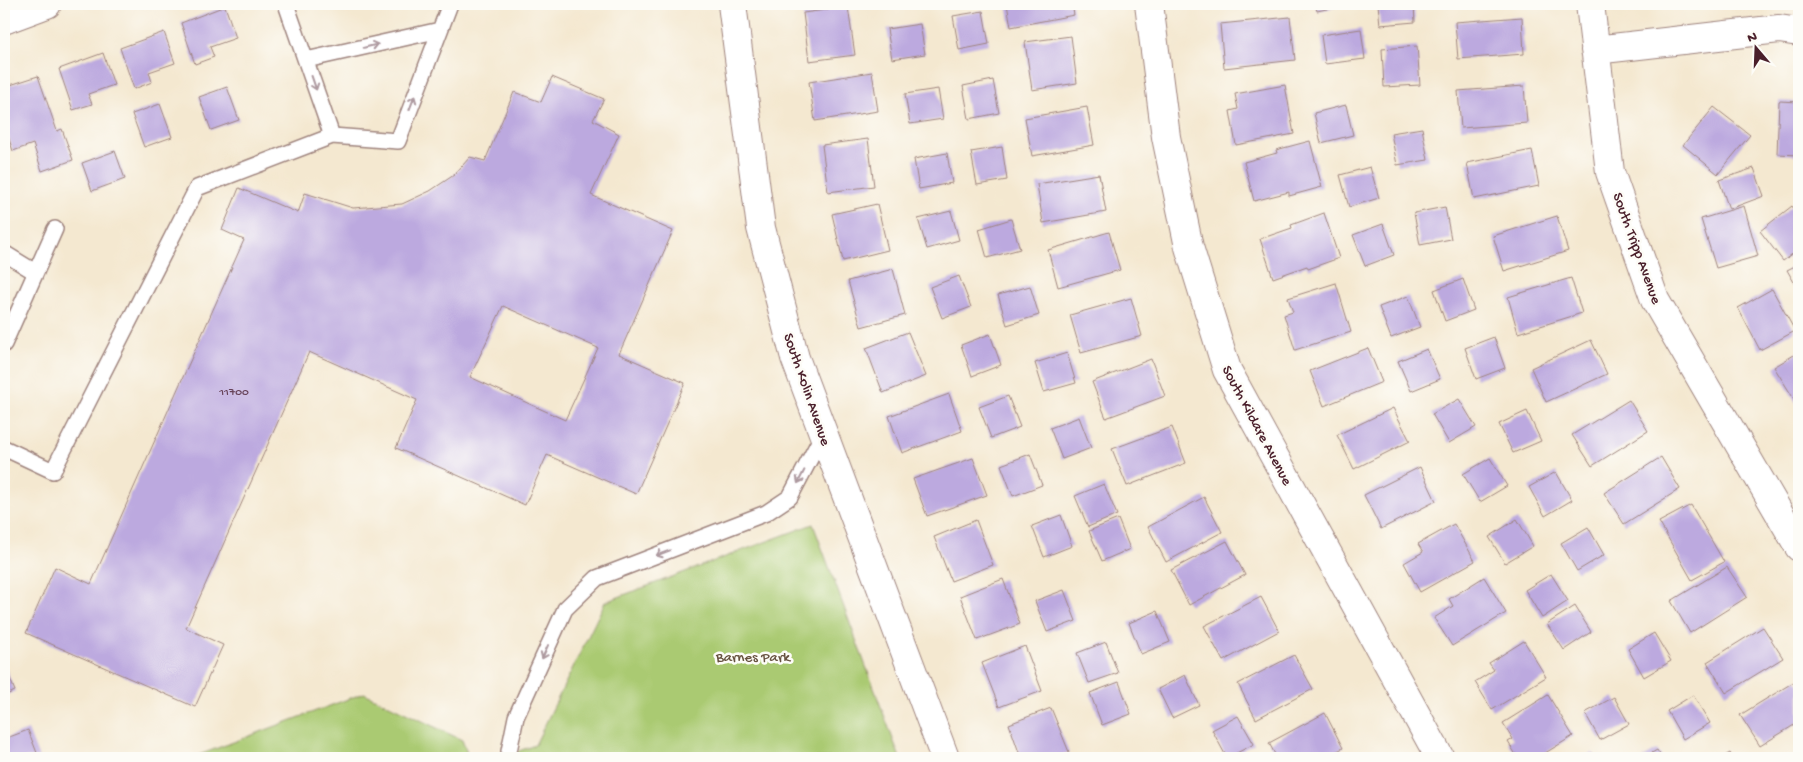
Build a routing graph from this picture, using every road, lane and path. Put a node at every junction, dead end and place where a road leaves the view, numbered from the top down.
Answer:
1 (47, 4) edge
2 (286, 4) edge
3 (450, 4) edge
4 (732, 4) edge
5 (1149, 4) edge
6 (1590, 4) edge
7 (4, 20) edge
8 (440, 30) junction
9 (1799, 32) edge
10 (1595, 50) junction
11 (306, 60) junction
12 (332, 136) junction
13 (55, 229) dead end
14 (4, 253) edge
15 (35, 272) junction
16 (4, 344) edge
17 (824, 434) junction
18 (4, 448) edge
19 (1799, 547) edge
20 (511, 758) edge
21 (944, 758) edge
22 (1440, 758) edge

1 - 7 street
2 - 11 lane
3 - 8 lane
4 - 17 street, South Kolin Avenue
5 - 22 street, South Kildare Avenue
6 - 10 street, South Tripp Avenue
11 -> 8 lane
12 -> 8 lane
9 - 10 street
10 - 19 street, South Tripp Avenue
11 -> 12 lane
12 - 18 lane
13 - 15 lane
14 - 15 lane
15 - 16 lane
17 -> 20 lane
17 - 21 street, South Kolin Avenue

